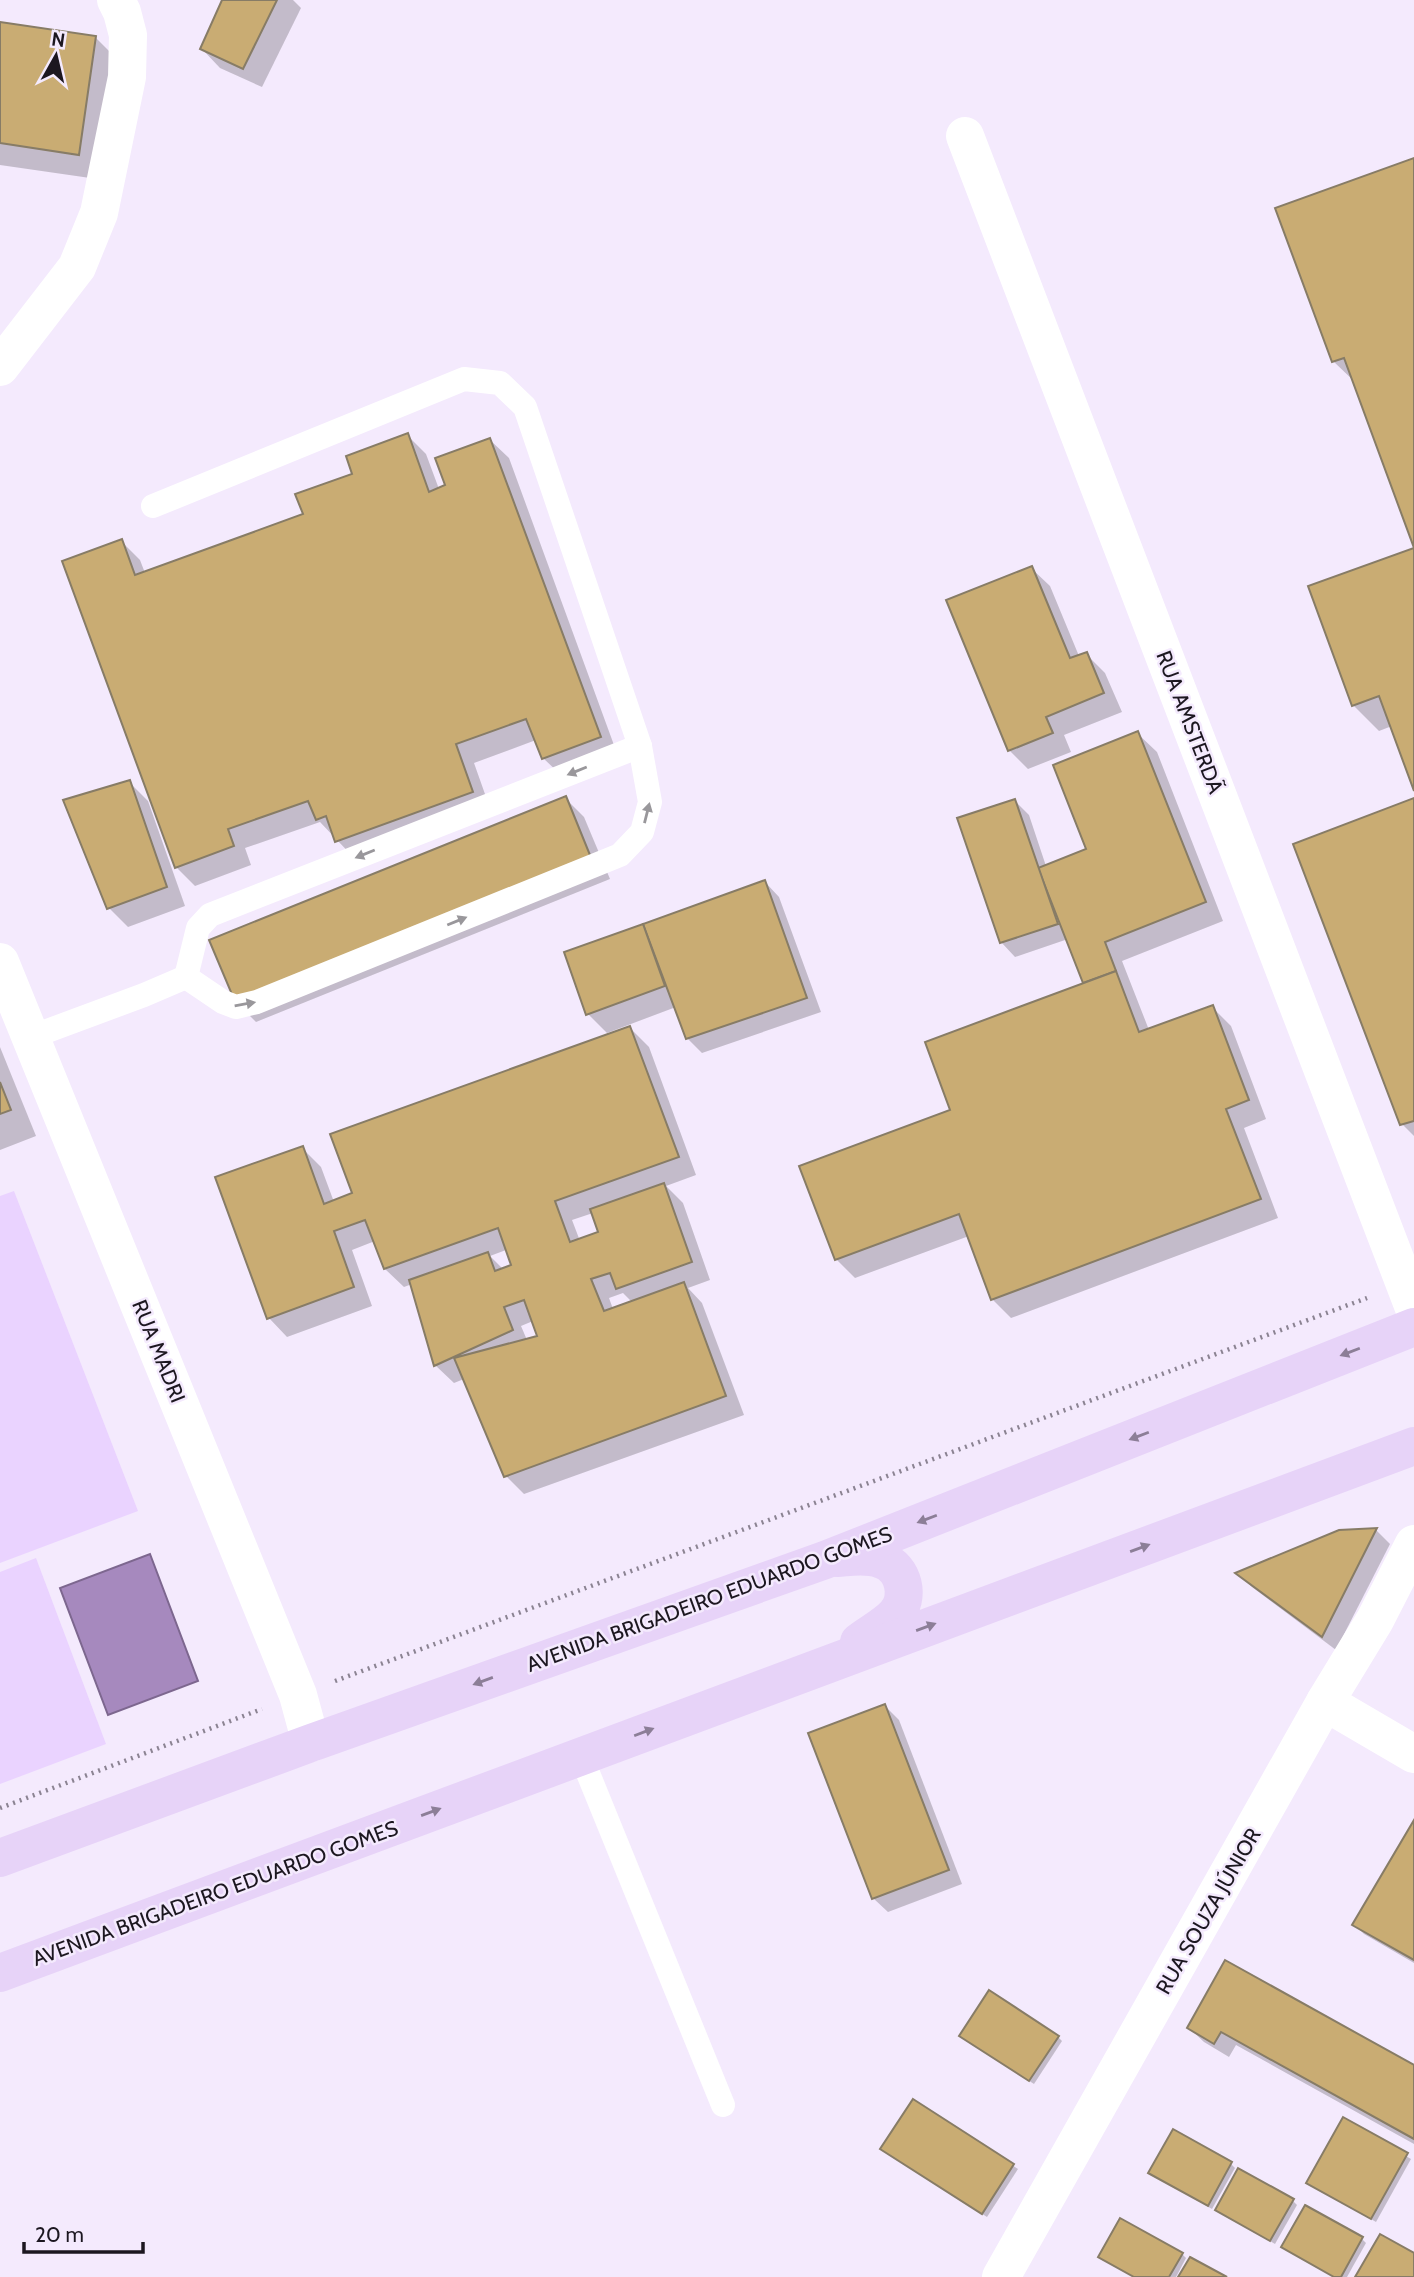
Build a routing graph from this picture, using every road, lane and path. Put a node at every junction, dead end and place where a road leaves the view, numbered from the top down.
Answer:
1 (117, 0) edge
2 (965, 135) dead end
3 (0, 367) edge
4 (153, 506) dead end
5 (640, 746) junction
6 (0, 962) edge
7 (186, 976) junction
8 (31, 1037) junction
9 (1409, 1296) edge
10 (1414, 1327) edge
11 (1414, 1446) edge
12 (1414, 1544) edge
13 (825, 1560) junction
14 (835, 1661) junction
15 (298, 1695) junction
16 (1325, 1702) junction
17 (311, 1742) junction
18 (1414, 1754) edge
19 (581, 1756) junction
20 (0, 1808) edge
21 (0, 1858) edge
22 (0, 1973) edge
23 (723, 2105) dead end
24 (1001, 2277) edge

1 - 3 street
2 - 9 street, RUA AMSTERDÃ
4 - 5 lane
5 -> 7 lane
7 -> 5 lane
6 - 8 street, RUA MADRI
7 - 8 lane
8 - 15 street, RUA MADRI
9 - 15 path
10 -> 13 main road, AVENIDA BRIGADEIRO EDUARDO GOMES
14 -> 11 main road, AVENIDA BRIGADEIRO EDUARDO GOMES
12 - 16 street, RUA SOUZA JÚNIOR
13 - 14 main road
13 -> 17 main road, AVENIDA BRIGADEIRO EDUARDO GOMES
19 -> 14 main road, AVENIDA BRIGADEIRO EDUARDO GOMES
15 - 17 street, RUA MADRI
15 - 20 path
16 - 18 street
16 - 24 street, RUA SOUZA JÚNIOR
17 - 21 main road, AVENIDA BRIGADEIRO EDUARDO GOMES
22 -> 19 main road, AVENIDA BRIGADEIRO EDUARDO GOMES
19 - 23 lane

